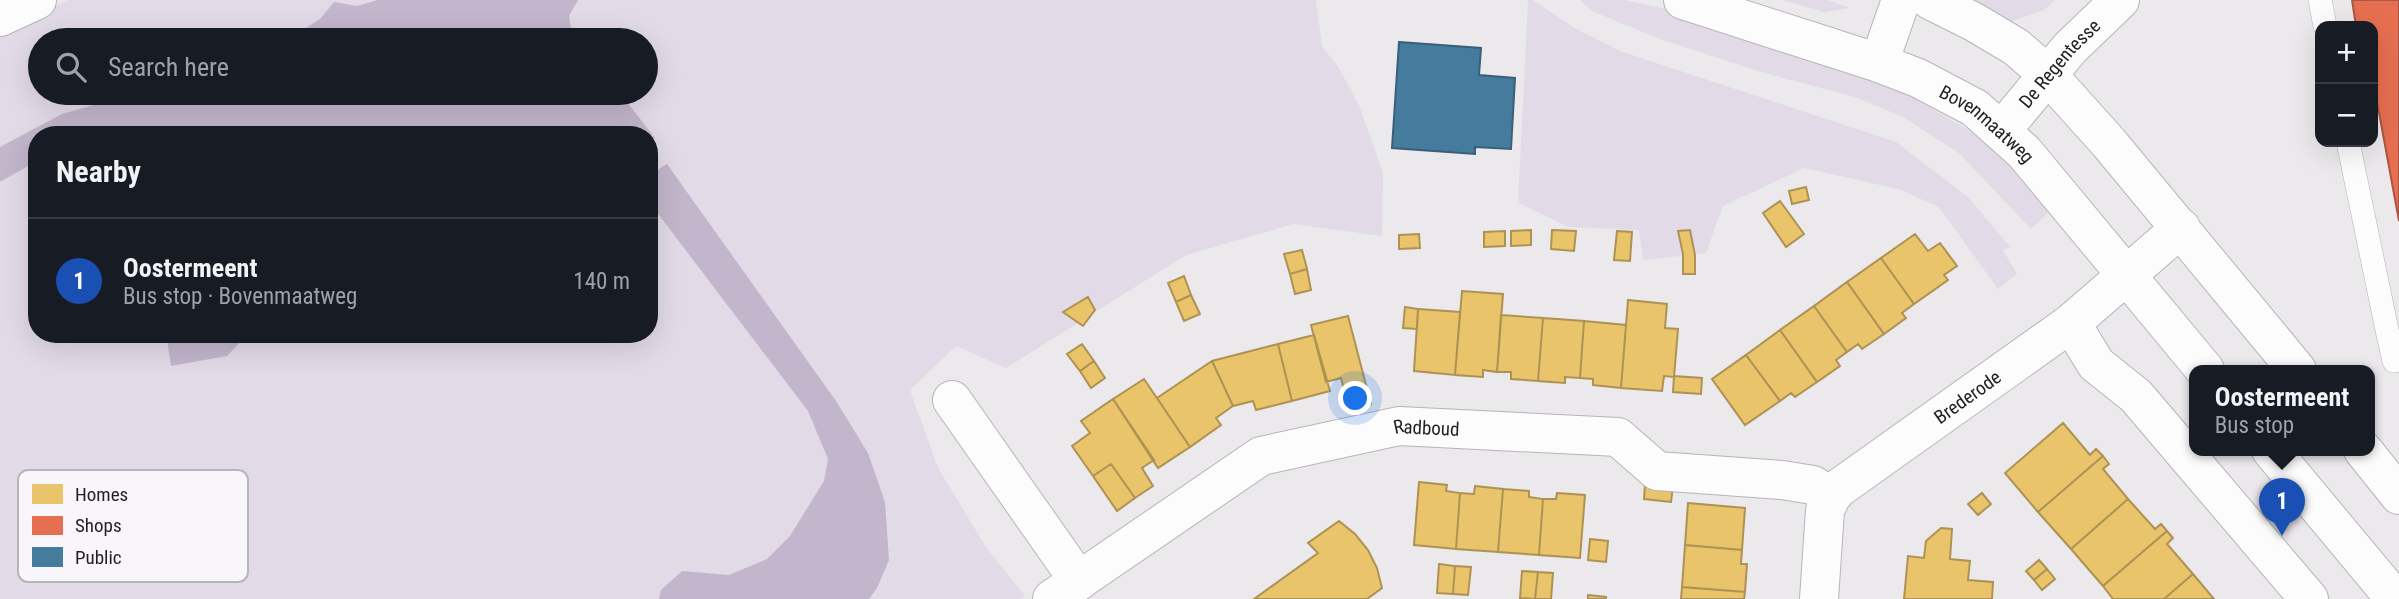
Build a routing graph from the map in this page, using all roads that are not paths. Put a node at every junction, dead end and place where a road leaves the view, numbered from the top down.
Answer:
1 (37, 0) edge
2 (1684, 0) edge
3 (1901, 0) edge
4 (1930, 0) edge
5 (2120, 0) edge
6 (2320, 0) edge
7 (0, 17) edge
8 (2324, 21) edge
9 (1879, 63) junction
10 (2047, 74) junction
11 (2002, 130) junction
12 (2349, 147) edge
13 (2181, 228) junction
14 (2126, 276) junction
15 (2071, 323) junction
16 (2399, 360) edge
17 (2201, 365) edge
18 (2293, 365) edge
19 (952, 400) dead end
20 (2276, 456) edge
21 (2368, 456) edge
22 (2399, 495) edge
23 (1831, 497) junction
24 (1066, 590) edge
25 (1819, 599) edge
26 (2309, 599) edge
27 (2395, 599) edge

1 - 7 street
2 - 9 street, Bovenmaatweg
3 - 9 street
4 - 10 street
5 - 10 street, De Regentesse
6 - 8 lane
9 - 11 street, Bovenmaatweg
10 - 11 street, De Regentesse
10 - 13 street
11 - 14 street, Bovenmaatweg
12 - 16 lane
13 - 14 street, Brederode
13 - 18 street
14 - 15 street, Brederode
14 - 17 street, Bovenmaatweg
15 - 23 street, Brederode
15 - 26 street
19 - 24 street
20 - 27 street
21 - 22 street
23 - 24 street, Radboud
23 - 25 street

